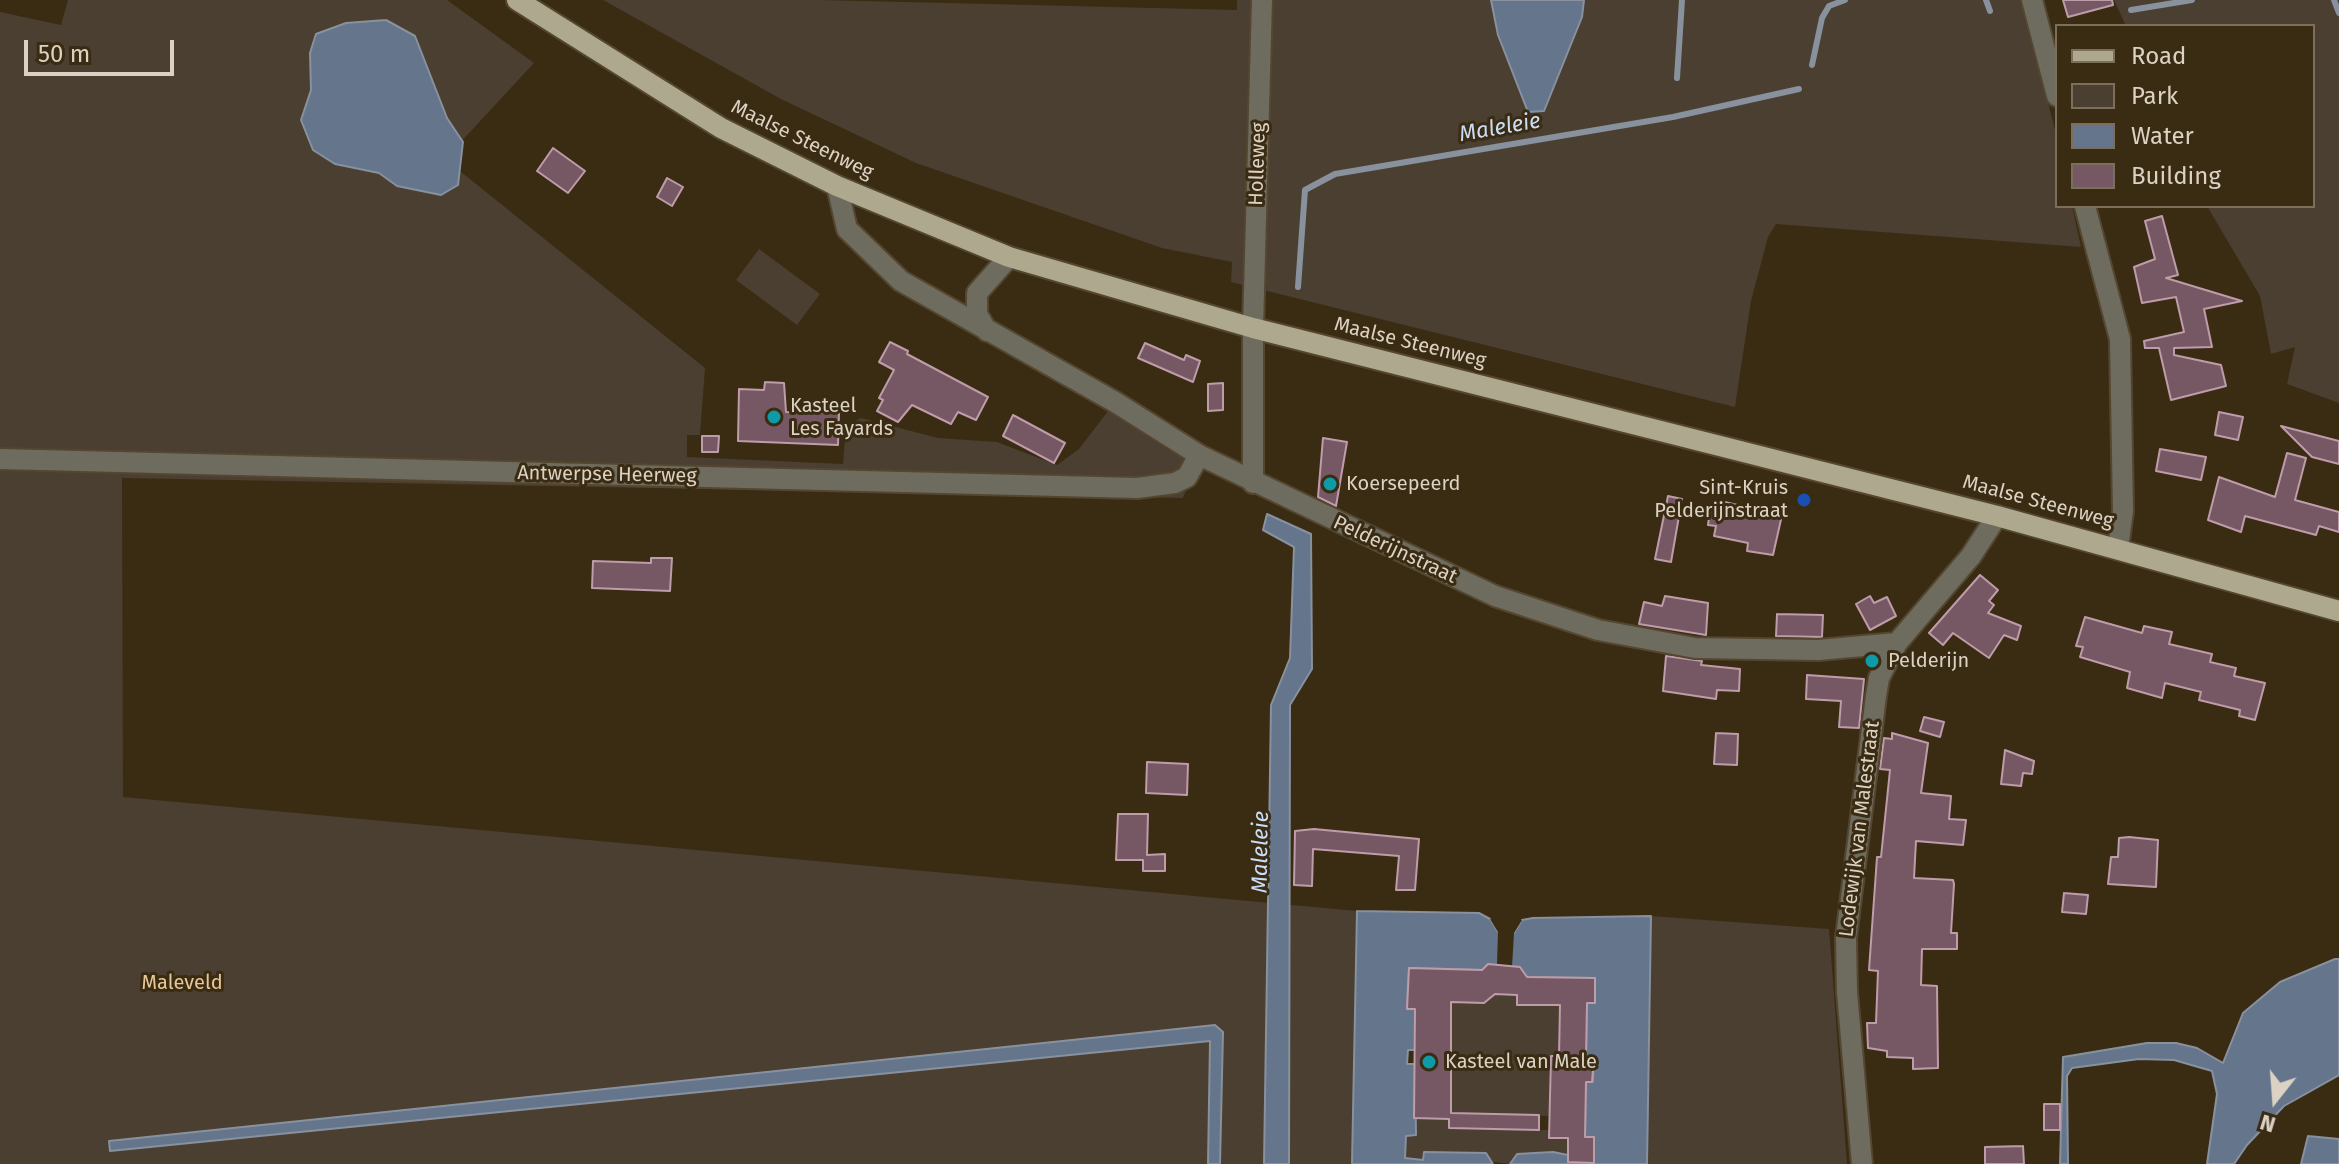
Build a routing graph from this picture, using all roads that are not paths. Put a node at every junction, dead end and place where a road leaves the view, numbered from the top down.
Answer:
1 (517, 0) edge
2 (1262, 0) edge
3 (2032, 0) edge
4 (2055, 88) edge
5 (837, 186) junction
6 (2086, 208) edge
7 (1009, 257) junction
8 (1253, 328) junction
9 (987, 331) junction
10 (1199, 455) junction
11 (0, 459) edge
12 (1253, 483) junction
13 (1997, 516) junction
14 (2118, 548) junction
15 (2339, 611) edge
16 (1897, 643) junction
17 (1862, 1164) edge

1 - 5 main road, Maalse Steenweg
2 - 8 street, Holleweg
3 - 4 street
5 - 7 main road, Maalse Steenweg
5 - 9 street, Pelderijnstraat
6 - 14 street
7 - 8 main road, Maalse Steenweg
7 - 9 street
8 - 12 street, Holleweg
8 - 13 main road, Maalse Steenweg
9 - 10 street, Pelderijnstraat
10 - 11 street, Antwerpse Heerweg
10 - 12 street, Pelderijnstraat
12 - 16 street, Pelderijnstraat
13 - 14 main road, Maalse Steenweg
13 - 16 street
14 - 15 main road, Maalse Steenweg
16 - 17 street, Lodewijk van Malestraat

